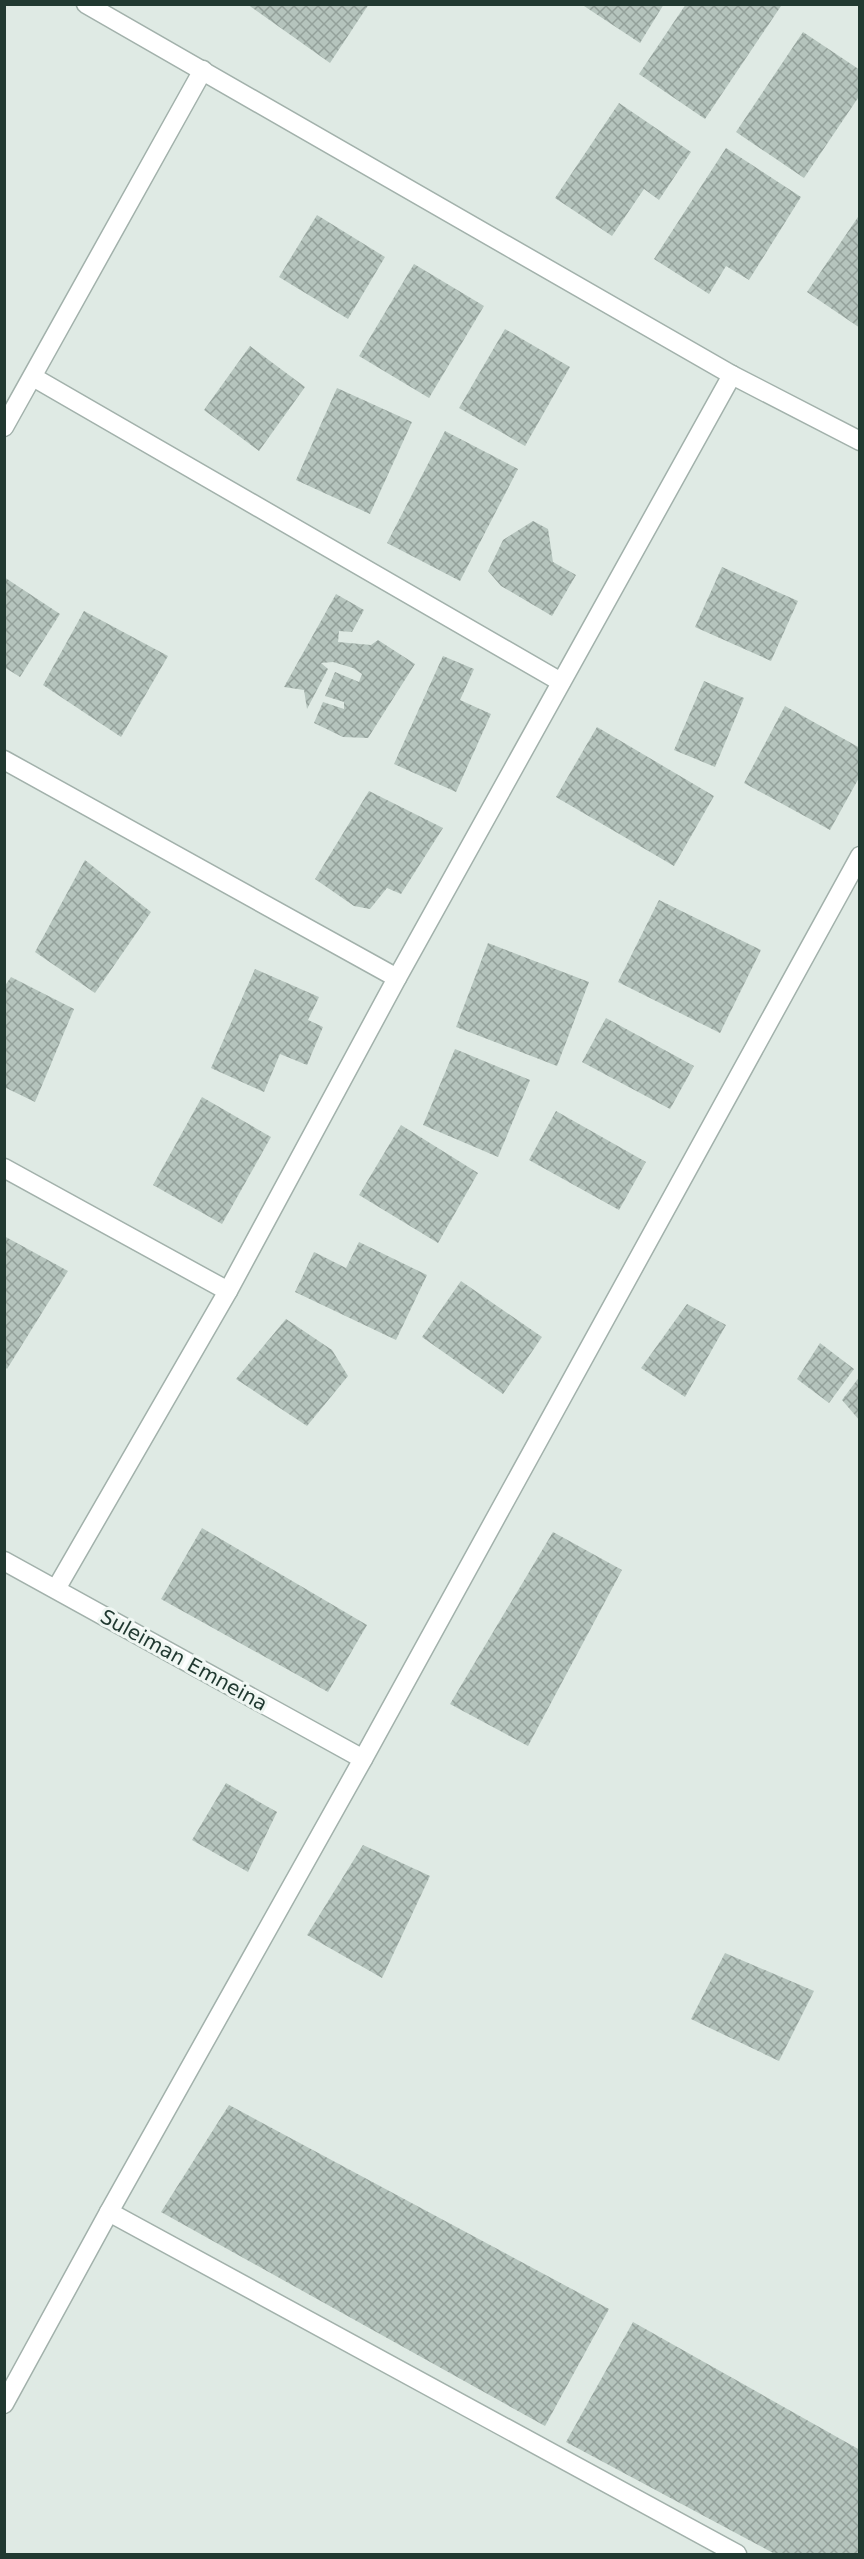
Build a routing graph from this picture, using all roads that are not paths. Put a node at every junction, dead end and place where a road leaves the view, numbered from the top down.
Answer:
1 (86, 4) edge
2 (203, 70) junction
3 (732, 375) junction
4 (33, 377) junction
5 (4, 427) edge
6 (860, 441) edge
7 (561, 682) junction
8 (4, 760) edge
9 (860, 856) edge
10 (397, 978) junction
11 (4, 1168) edge
12 (228, 1291) junction
13 (4, 1562) edge
14 (56, 1589) junction
15 (363, 1759) junction
16 (110, 2212) junction
17 (4, 2404) edge
18 (737, 2554) edge

1 - 2 street
2 - 3 street
2 - 4 street
3 - 6 street
3 - 7 street
4 - 5 street
4 - 7 street
7 - 10 street
8 - 10 street
9 - 15 street
10 - 12 street
11 - 12 street
12 - 14 street
13 - 14 street, Suleiman Emneina
14 - 15 street, Suleiman Emneina
15 - 16 street
16 - 17 street
16 - 18 street

